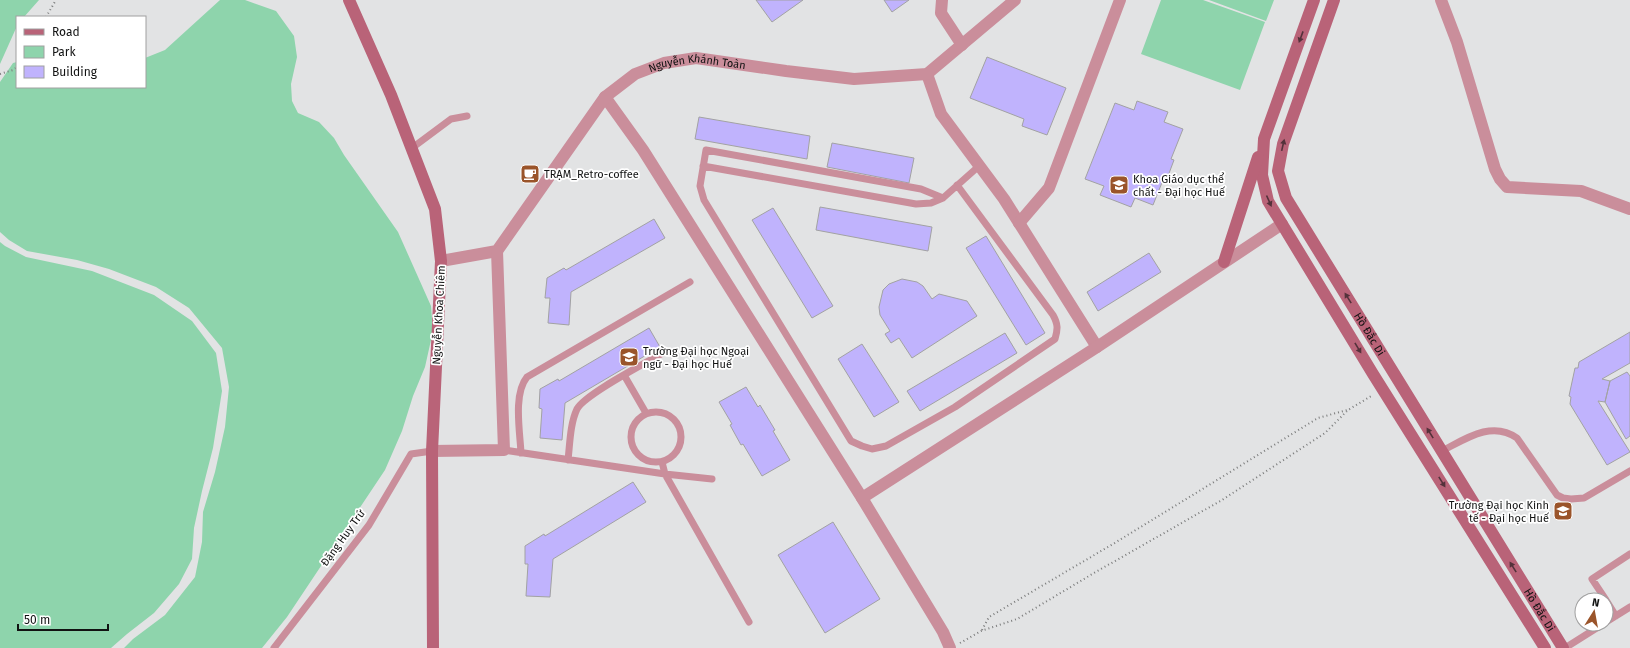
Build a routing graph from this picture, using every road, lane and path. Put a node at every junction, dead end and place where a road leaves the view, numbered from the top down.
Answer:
1 (56, 0) edge
2 (349, 0) edge
3 (942, 0) edge
4 (1015, 0) edge
5 (1120, 0) edge
6 (1314, 0) edge
7 (1334, 0) edge
8 (1441, 0) edge
9 (47, 16) edge
10 (962, 45) junction
11 (16, 68) edge
12 (0, 74) edge
13 (927, 74) junction
14 (605, 97) junction
15 (467, 116) dead end
16 (1264, 139) junction
17 (412, 148) junction
18 (703, 166) junction
19 (979, 166) junction
20 (1278, 171) junction
21 (1262, 175) junction
22 (957, 185) junction
23 (943, 198) junction
24 (1630, 209) edge
25 (1019, 223) junction
26 (1282, 224) junction
27 (497, 251) junction
28 (1320, 253) junction
29 (441, 261) junction
30 (1224, 262) junction
31 (1306, 262) junction
32 (690, 282) dead end
33 (1097, 347) junction
34 (661, 354) dead end
35 (624, 375) junction
36 (1383, 389) junction
37 (1348, 410) junction
38 (646, 413) junction
39 (504, 450) junction
40 (432, 451) junction
41 (1442, 451) junction
42 (521, 453) junction
43 (568, 460) junction
44 (1427, 460) junction
45 (662, 462) junction
46 (1630, 471) edge
47 (665, 474) junction
48 (712, 479) dead end
49 (862, 498) junction
50 (1630, 554) edge
51 (1601, 592) edge
52 (1630, 607) edge
53 (1614, 613) edge
54 (1616, 616) joint
55 (749, 622) dead end
56 (981, 631) junction
57 (1590, 632) edge
58 (274, 648) edge
59 (433, 648) edge
60 (950, 648) edge
61 (1545, 648) edge
62 (1564, 648) edge

1 - 9 path
2 - 17 street, Nguyễn Khoa Chiêm
3 - 10 street
4 - 10 street
5 - 25 street
6 -> 16 street, Hồ Đắc Di
20 -> 7 street, Hồ Đắc Di
8 - 24 street
10 - 13 street
11 - 12 path
13 - 14 street, Nguyễn Khánh Toàn
13 - 19 street
14 - 27 street, Nguyễn Khánh Toàn
14 - 49 street
15 - 17 lane
16 - 21 street, Hồ Đắc Di
16 - 30 street
17 - 29 street, Nguyễn Khoa Chiêm
18 - 22 lane
18 - 23 lane
18 - 23 lane
19 - 22 lane
19 - 25 street
20 - 21 street
20 - 28 street, Hồ Đắc Di
21 -> 26 street, Hồ Đắc Di
22 - 23 lane
25 - 33 street
26 - 30 street
26 - 31 street, Hồ Đắc Di
27 - 29 street
27 - 39 street
28 - 31 street
41 -> 28 street, Hồ Đắc Di
29 - 40 street, Nguyễn Khoa Chiêm
30 - 33 street
31 -> 36 street, Hồ Đắc Di
32 - 42 lane
33 - 49 street
34 - 35 lane
35 - 38 lane
35 - 43 lane
36 - 37 path
36 - 44 street, Hồ Đắc Di
37 - 56 path
37 - 56 path
38 - 45 lane
38 - 45 lane
39 - 40 street
39 - 42 lane
40 - 58 lane, Đặng Huy Trứ
40 - 59 street, Nguyễn Khoa Chiêm
41 - 44 street
41 - 46 lane
62 -> 41 street, Hồ Đắc Di
42 - 43 lane
43 - 47 lane
44 -> 61 street, Hồ Đắc Di
45 - 47 lane
47 - 48 lane
47 - 55 lane
49 - 60 street
50 - 51 lane
52 - 54 lane
53 - 54 lane
56 - 60 path
57 - 62 lane

